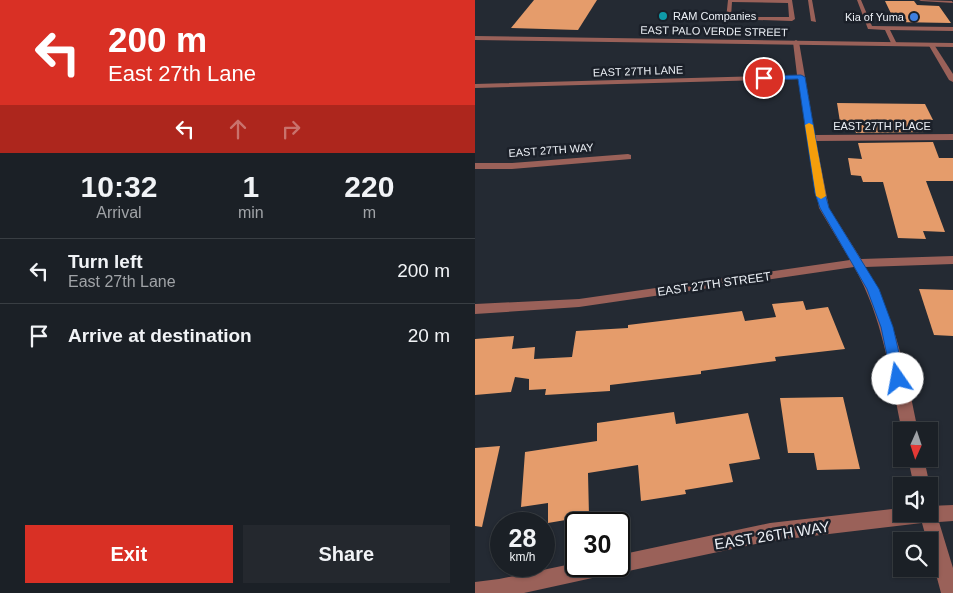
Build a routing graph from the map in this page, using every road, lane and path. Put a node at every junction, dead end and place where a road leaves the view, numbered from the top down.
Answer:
1 (730, 0) edge
2 (810, 0) edge
3 (859, 0) edge
4 (921, 0) edge
5 (790, 1) edge
6 (952, 2) edge
7 (814, 20) dead end
8 (887, 28) junction
9 (953, 29) edge
10 (475, 38) edge
11 (796, 42) junction
12 (894, 44) junction
13 (931, 44) junction
14 (953, 45) edge
15 (801, 77) junction
16 (953, 80) edge
17 (475, 86) edge
18 (953, 137) edge
19 (811, 138) junction
20 (628, 157) dead end
21 (475, 166) edge
22 (953, 260) edge
23 (856, 263) junction
24 (475, 309) edge
25 (908, 422) edge
26 (953, 513) edge
27 (938, 514) edge
28 (893, 518) edge
29 (930, 522) edge
30 (630, 562) edge
31 (565, 574) edge
32 (475, 592) edge
33 (951, 593) edge

1 - 5 lane
1 - 5 lane
2 - 7 lane
3 - 8 lane
4 - 6 lane
8 - 9 lane
8 - 12 lane
10 - 11 street, EAST PALO VERDE STREET
11 - 12 street, EAST PALO VERDE STREET
11 - 15 street
12 - 13 street, EAST PALO VERDE STREET
13 - 14 street, EAST PALO VERDE STREET
13 - 16 street
15 - 17 street, EAST 27TH LANE
15 - 19 street
18 - 19 street, EAST 27TH PLACE
19 - 23 street
20 - 21 street, EAST 27TH WAY
22 - 23 street, EAST 27TH STREET
23 - 24 street, EAST 27TH STREET
23 - 25 street
26 - 27 street, EAST 26TH WAY
28 - 30 street, EAST 26TH WAY
29 - 33 street
31 - 32 street

